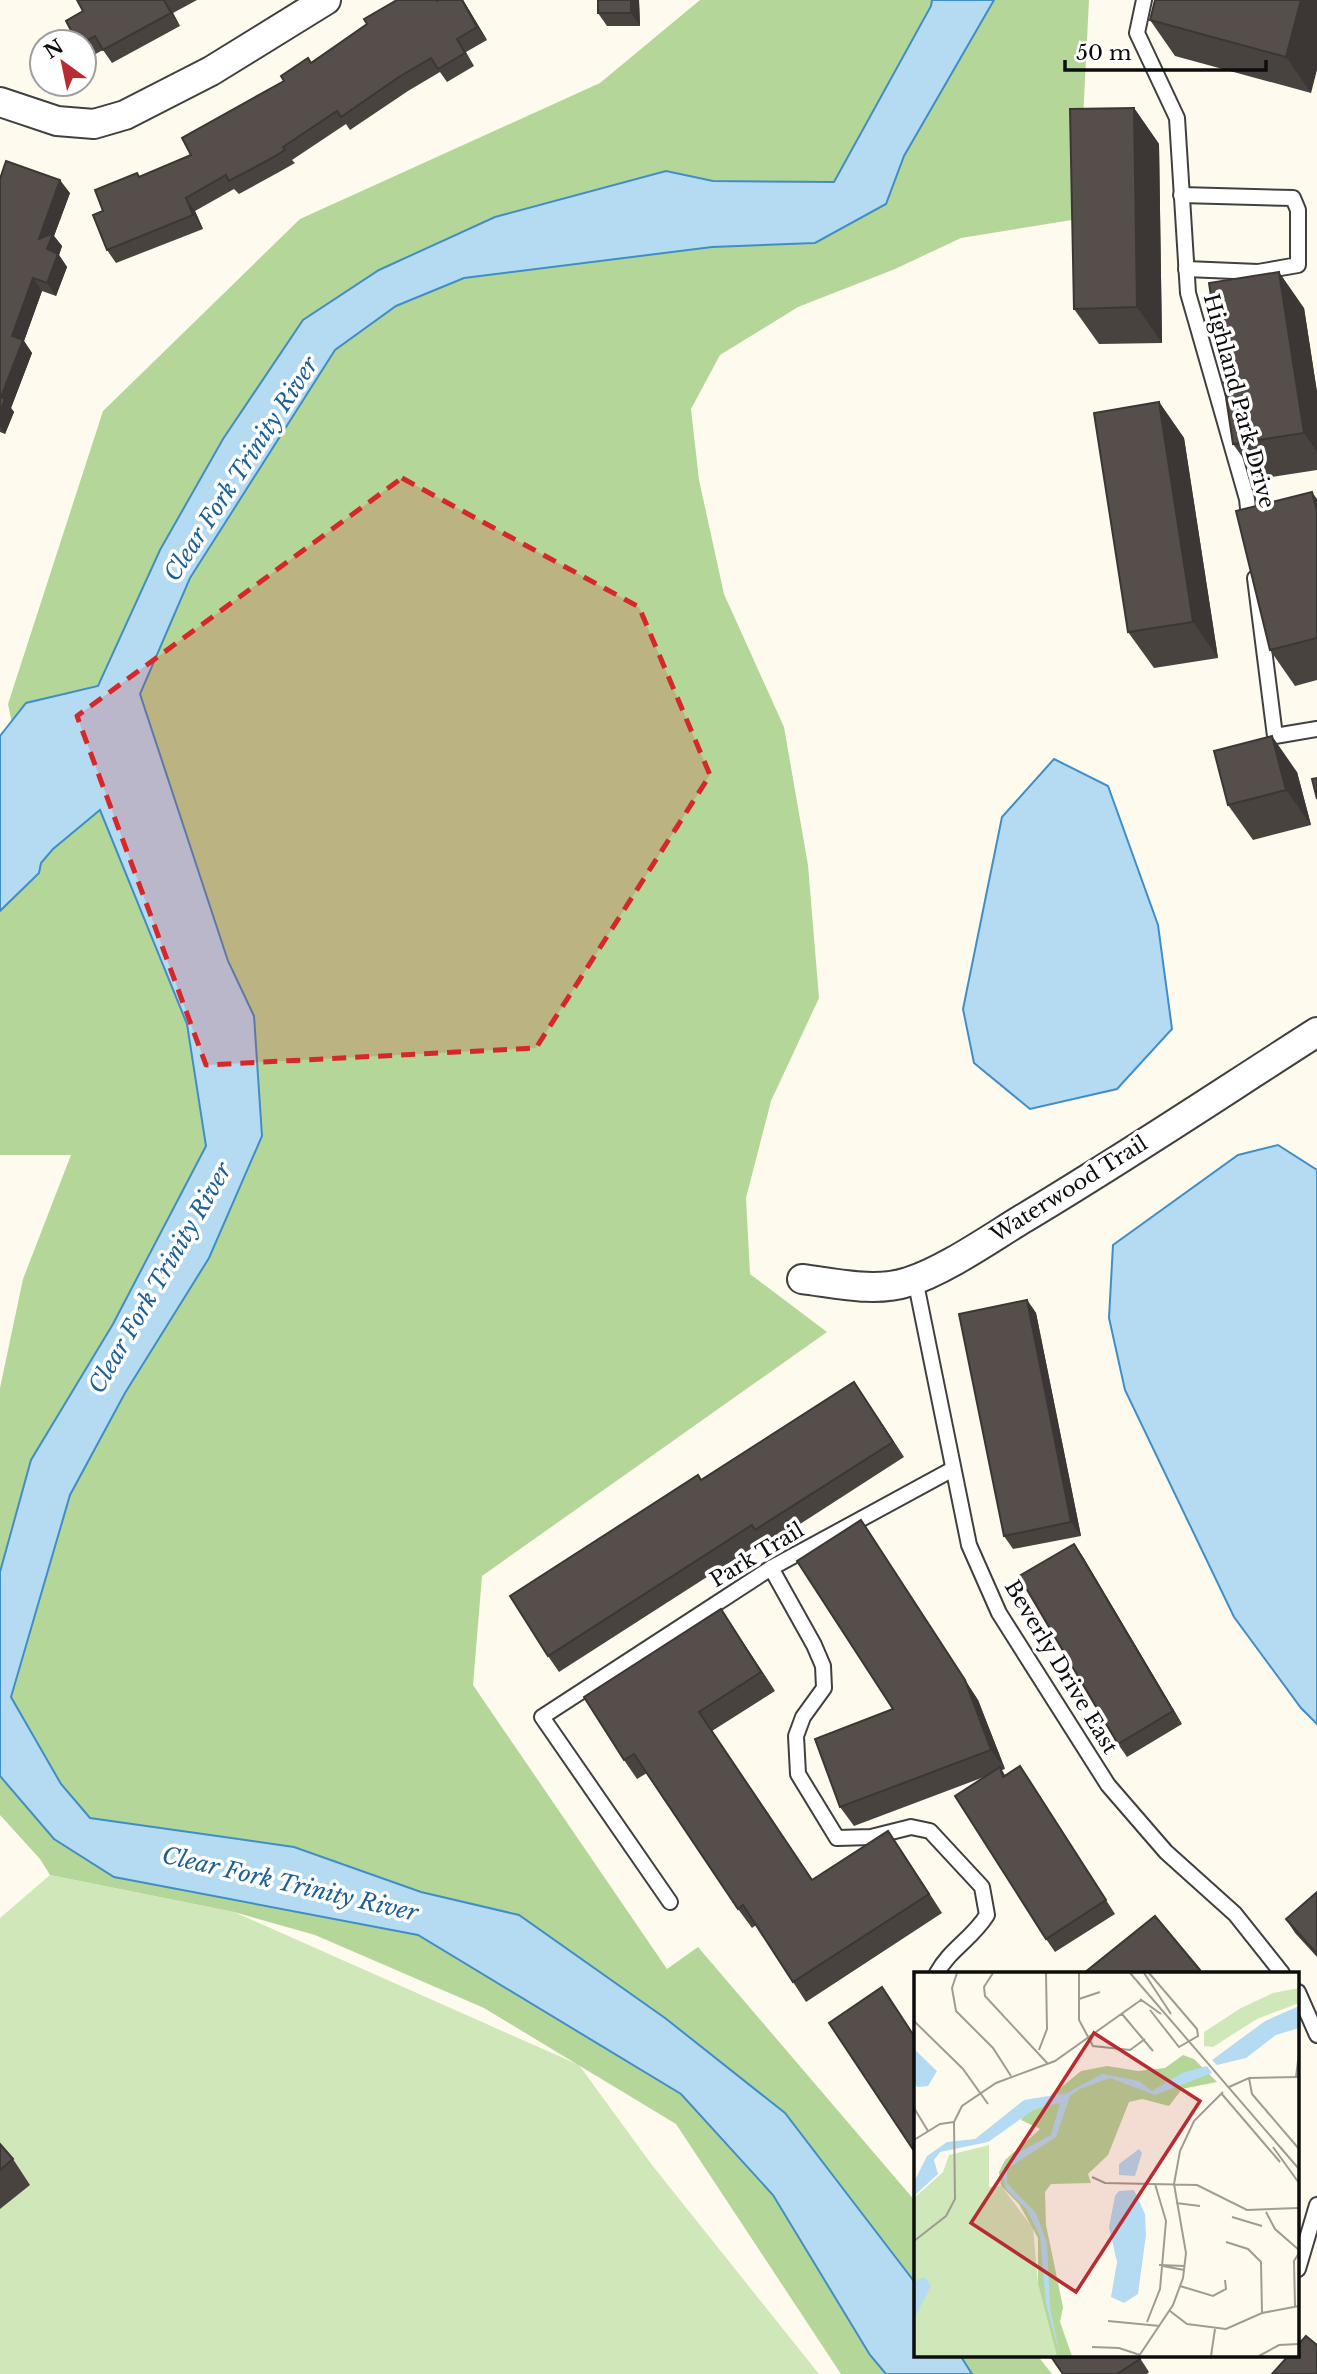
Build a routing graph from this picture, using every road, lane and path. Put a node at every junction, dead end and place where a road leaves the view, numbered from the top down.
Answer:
1 (326, 0) edge
2 (1144, 0) edge
3 (0, 103) edge
4 (1181, 195) junction
5 (1186, 270) junction
6 (1251, 538) edge
7 (1254, 563) edge
8 (1317, 729) edge
9 (1317, 1032) edge
10 (802, 1279) dead end
11 (915, 1279) junction
12 (953, 1469) junction
13 (771, 1568) junction
14 (670, 1902) dead end
15 (938, 1972) edge
16 (1280, 1972) edge
17 (1300, 1997) edge
18 (1317, 2035) edge
19 (1317, 2205) edge
20 (1300, 2262) edge

1 - 3 street
2 - 4 lane, Highland Park Drive
4 - 5 lane, Highland Park Drive
4 - 5 lane
5 - 6 lane, Highland Park Drive
7 - 8 lane
9 - 11 street, Waterwood Trail
10 - 11 street, Waterwood Trail
11 - 12 lane, Beverly Drive East
12 - 13 lane, Park Trail
12 - 16 lane, Beverly Drive East
13 - 14 lane, Park Trail
13 - 15 lane
17 - 18 lane
19 - 20 lane

